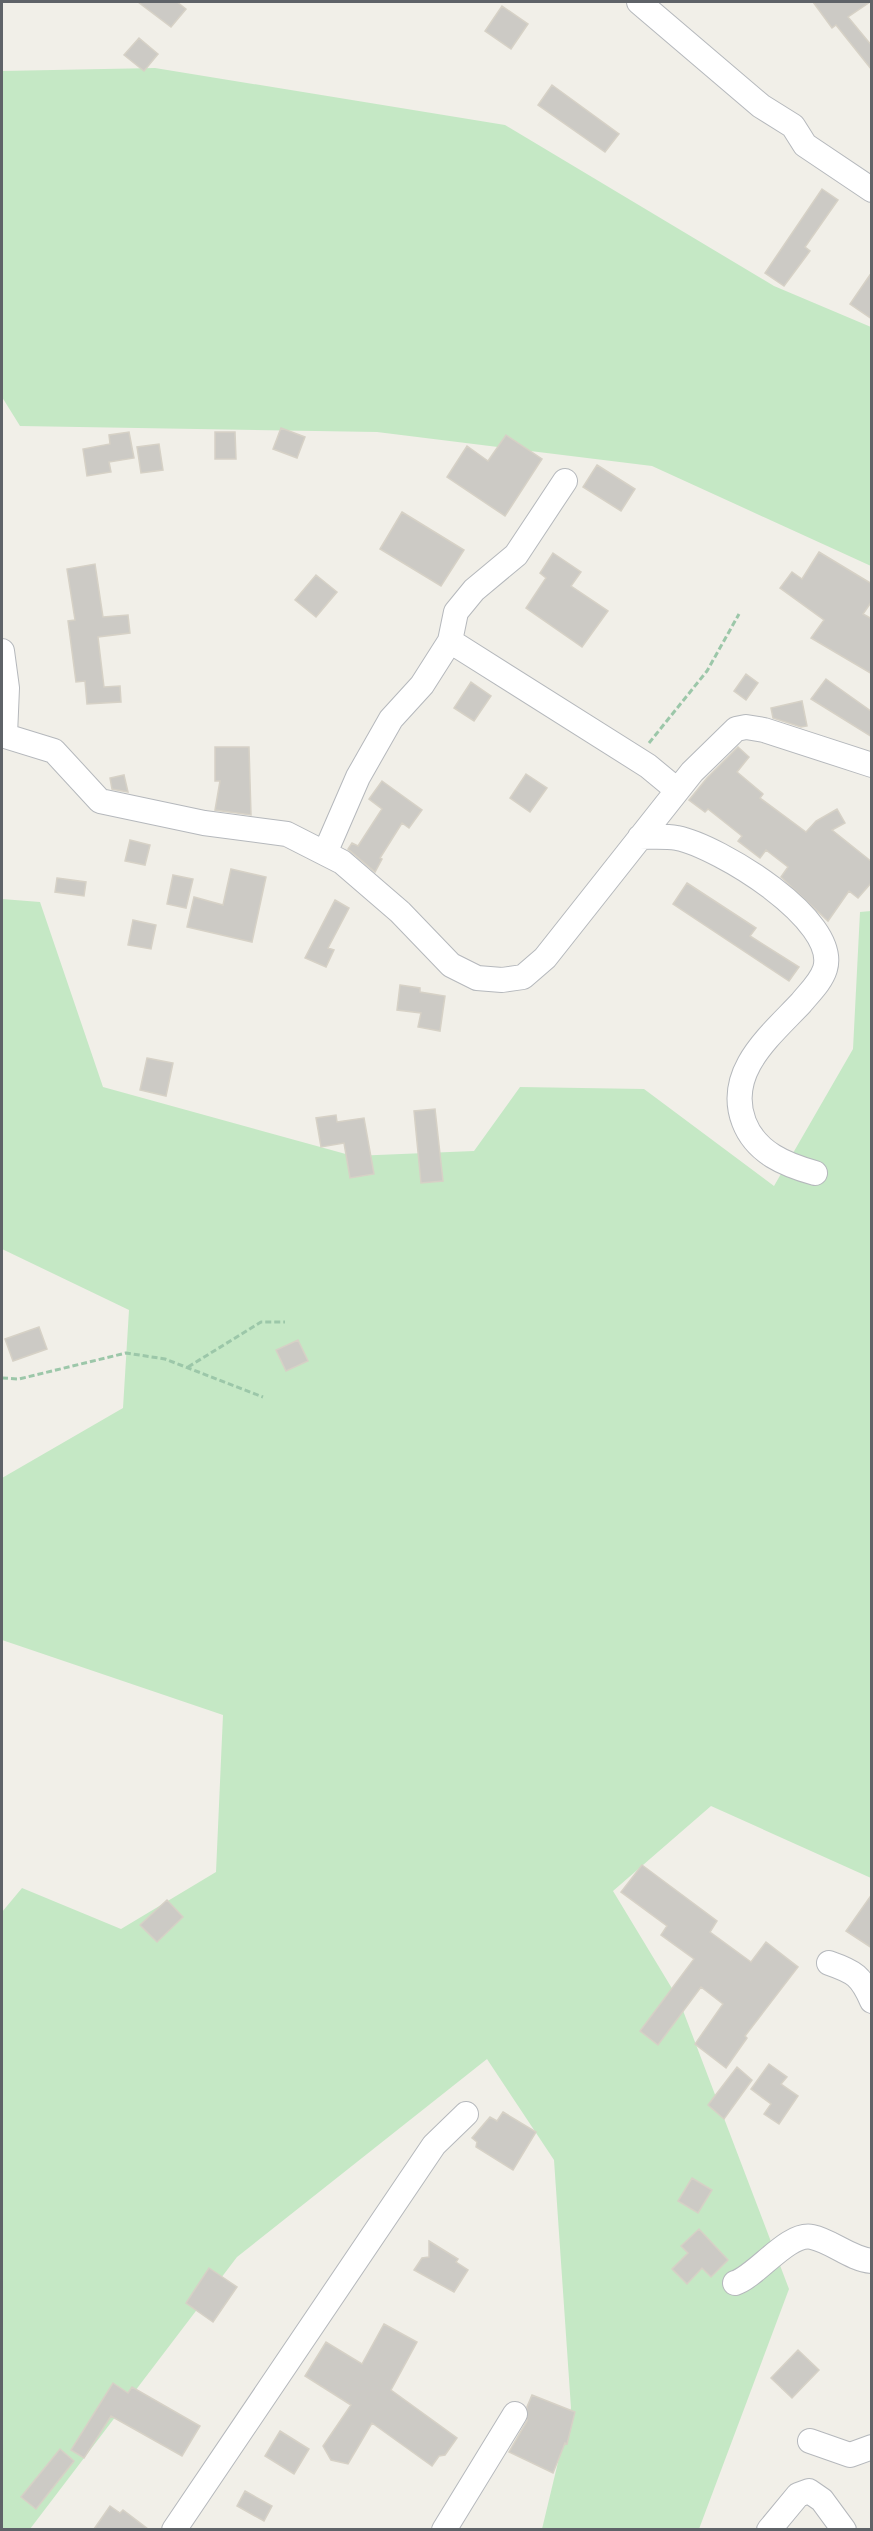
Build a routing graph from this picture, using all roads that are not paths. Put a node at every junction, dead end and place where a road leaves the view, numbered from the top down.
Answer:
1 (639, 2) edge
2 (872, 190) edge
3 (565, 482) dead end
4 (450, 641) junction
5 (2, 651) edge
6 (3, 735) edge
7 (872, 765) edge
8 (677, 790) junction
9 (640, 837) junction
10 (325, 853) junction
11 (815, 1173) dead end
12 (829, 1963) dead end
13 (872, 2001) edge
14 (466, 2114) dead end
15 (872, 2261) edge
16 (735, 2283) dead end
17 (515, 2414) dead end
18 (810, 2441) dead end
19 (872, 2447) edge
20 (174, 2529) edge
21 (444, 2529) edge
22 (769, 2529) edge
23 (844, 2529) edge

1 - 2 street
3 - 4 street
4 - 8 street
4 - 10 street
5 - 6 street
6 - 10 street
7 - 8 street
8 - 9 street
9 - 10 street
9 - 11 street
12 - 13 street
14 - 20 street
15 - 16 street
17 - 21 street
18 - 19 street
22 - 23 street

